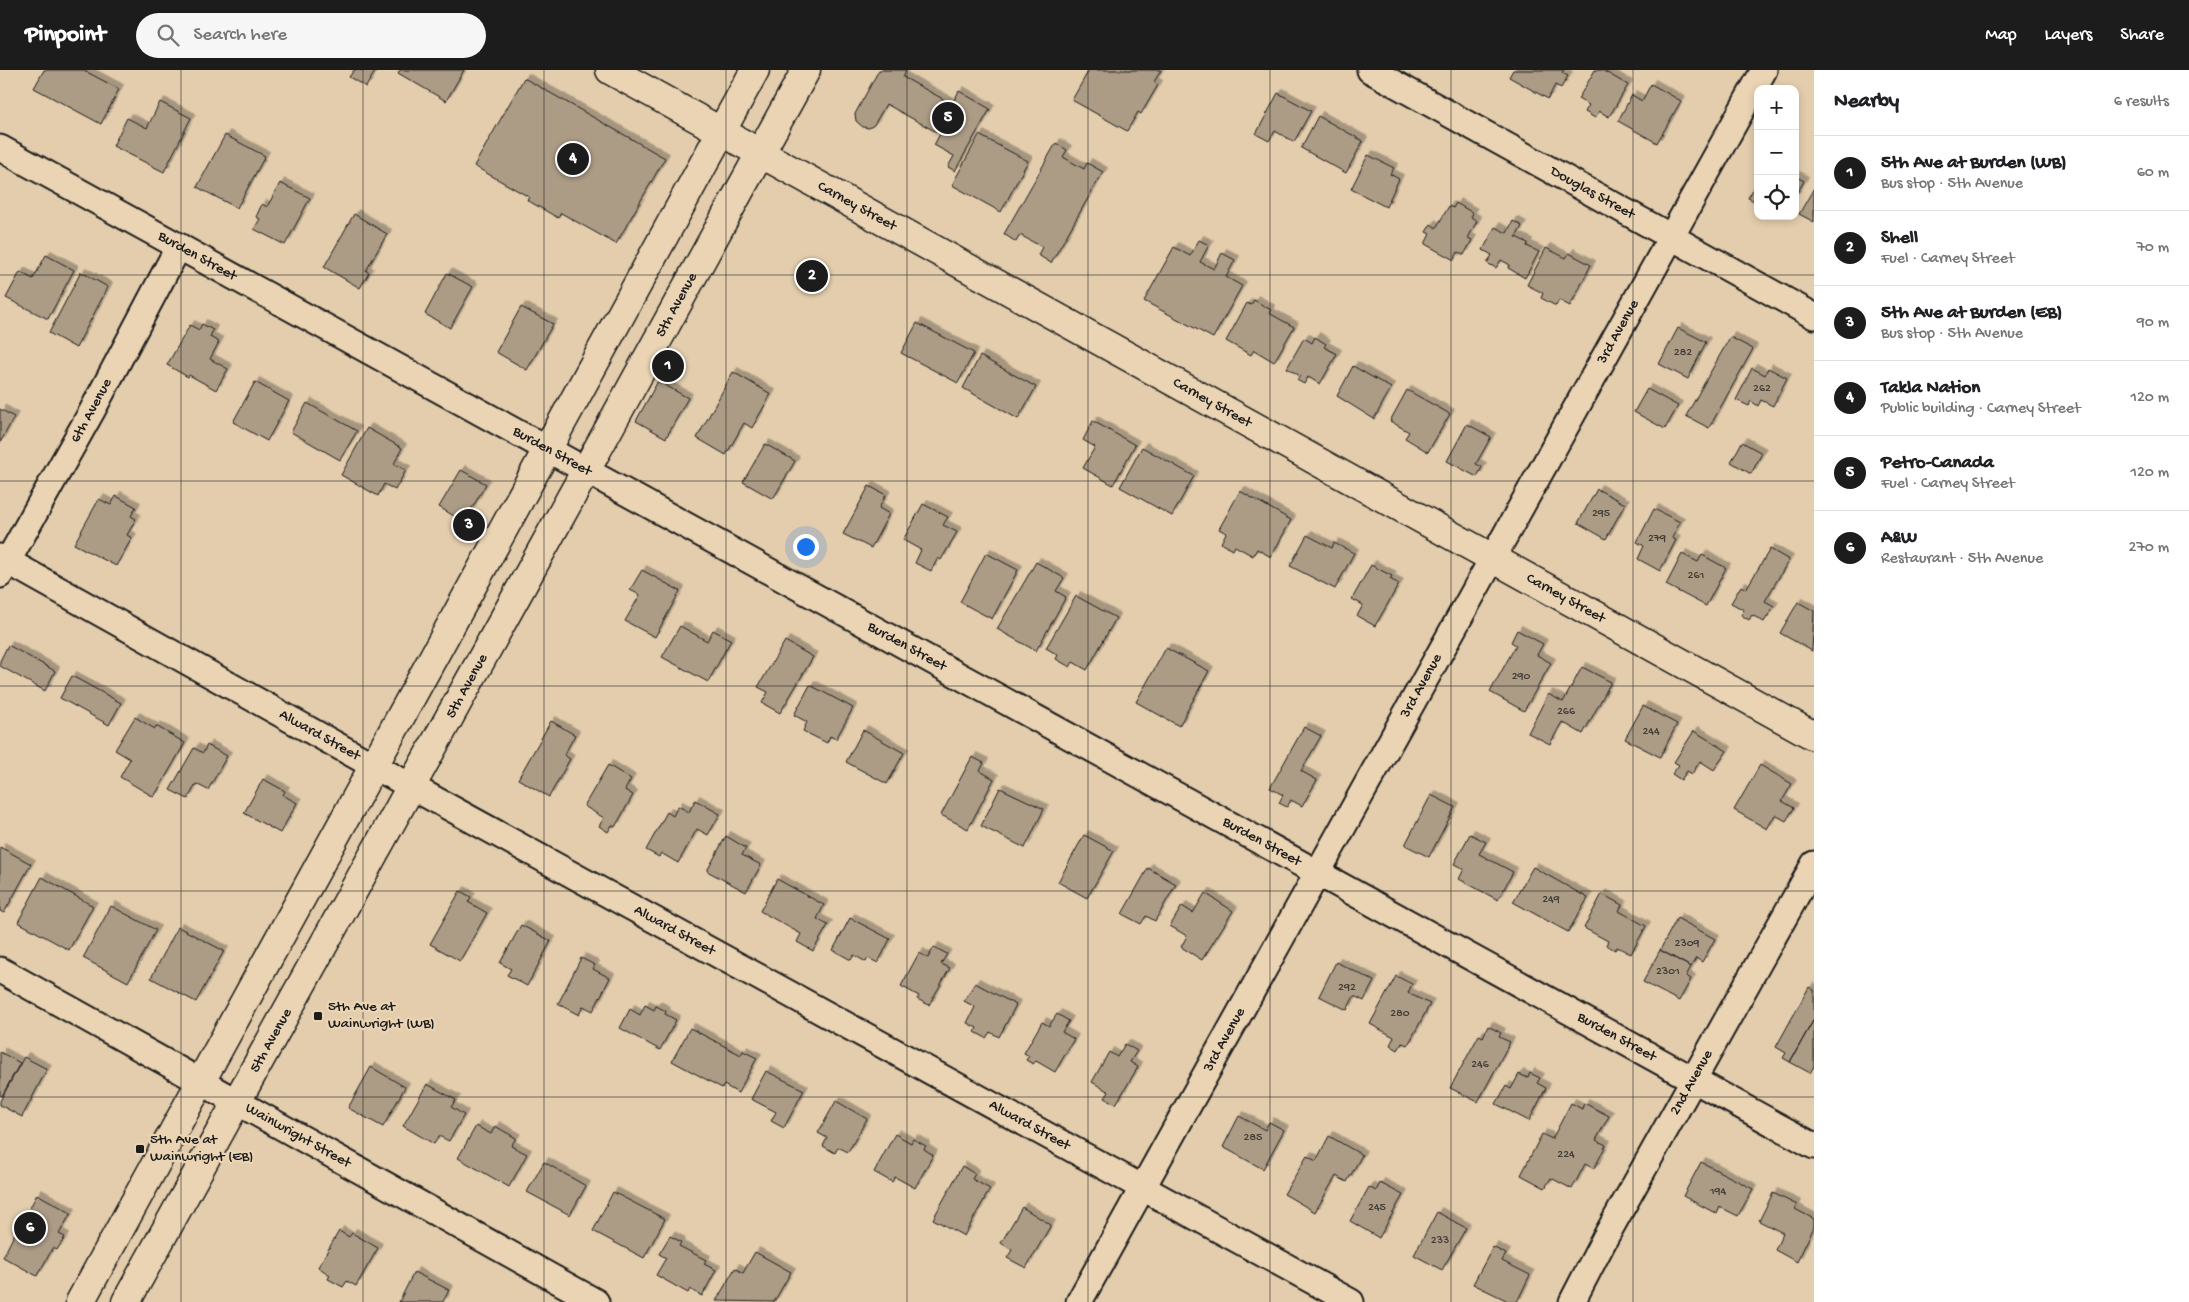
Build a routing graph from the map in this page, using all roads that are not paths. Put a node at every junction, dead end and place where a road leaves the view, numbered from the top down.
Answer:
1 (610, 70) edge
2 (755, 70) edge
3 (806, 70) edge
4 (1370, 70) edge
5 (1764, 70) edge
6 (720, 132) junction
7 (0, 148) edge
8 (760, 153) junction
9 (1671, 236) junction
10 (179, 246) junction
11 (1814, 316) edge
12 (546, 449) junction
13 (585, 470) junction
14 (1493, 558) junction
15 (2, 565) edge
16 (1814, 736) edge
17 (374, 766) junction
18 (412, 787) junction
19 (1814, 864) edge
20 (1318, 872) junction
21 (0, 970) edge
22 (1695, 1080) junction
23 (202, 1082) junction
24 (237, 1101) junction
25 (1814, 1146) edge
26 (1142, 1187) junction
27 (80, 1302) edge
28 (126, 1302) edge
29 (596, 1302) edge
30 (1079, 1302) edge
31 (1351, 1302) edge
32 (1572, 1302) edge

1 - 6 main road, Carney Street
2 - 6 main road
3 - 8 main road, 5th Avenue
4 - 9 street, Douglas Street
5 - 9 street, 3rd Avenue
6 - 8 main road, Carney Street
6 - 12 main road
7 - 10 street, Burden Street
8 - 13 main road, 5th Avenue
8 - 14 main road, Carney Street
9 - 11 street, Douglas Street
9 - 14 street, 3rd Avenue
10 - 12 street, Burden Street
10 - 15 street, 6th Avenue
12 - 13 street, Burden Street
12 - 17 main road
13 - 18 main road, 5th Avenue
13 - 20 street, Burden Street
14 - 16 main road, Carney Street
14 - 20 street, 3rd Avenue
15 - 17 street, Alward Street
17 - 18 street, Alward Street
17 - 23 main road
18 - 24 main road, 5th Avenue
18 - 26 street, Alward Street
19 - 22 street, 2nd Avenue
20 - 22 street, Burden Street
20 - 26 street, 3rd Avenue
21 - 23 street, Wainwright Street
22 - 25 street, Burden Street
22 - 32 street, 2nd Avenue
23 - 24 street, Wainwright Street
23 - 27 main road
24 - 28 main road, 5th Avenue
24 - 29 street, Wainwright Street
26 - 30 street, 3rd Avenue
26 - 31 street, Alward Street

